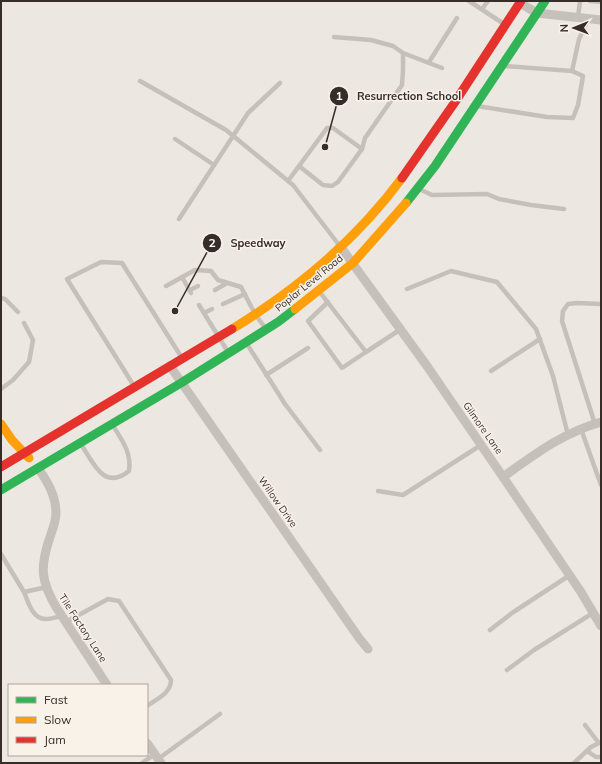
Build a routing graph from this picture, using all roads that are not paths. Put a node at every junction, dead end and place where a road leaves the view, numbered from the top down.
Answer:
1 (469, 1) edge
2 (488, 1) edge
3 (545, 1) edge
4 (580, 1) edge
5 (590, 1) edge
6 (520, 2) edge
7 (601, 2) edge
8 (482, 9) junction
9 (538, 13) junction
10 (578, 17) junction
11 (457, 18) dead end
12 (590, 18) junction
13 (601, 20) edge
14 (506, 24) junction
15 (334, 38) dead end
16 (403, 53) junction
17 (429, 62) junction
18 (502, 66) junction
19 (442, 68) dead end
20 (572, 71) junction
21 (140, 81) dead end
22 (280, 83) dead end
23 (476, 105) junction
24 (233, 136) junction
25 (175, 139) dead end
26 (362, 149) junction
27 (214, 165) junction
28 (299, 166) junction
29 (288, 181) junction
30 (418, 188) junction
31 (564, 209) dead end
32 (179, 220) dead end
33 (340, 246) junction
34 (353, 262) junction
35 (215, 276) junction
36 (182, 277) junction
37 (209, 279) dead end
38 (227, 283) junction
39 (166, 286) dead end
40 (198, 286) dead end
41 (407, 289) dead end
42 (215, 290) dead end
43 (319, 290) junction
44 (245, 294) junction
45 (1, 298) edge
46 (328, 302) junction
47 (223, 304) dead end
48 (601, 304) edge
49 (198, 305) dead end
50 (212, 309) dead end
51 (18, 312) dead end
52 (204, 313) junction
53 (255, 314) junction
54 (24, 323) dead end
55 (401, 329) junction
56 (266, 330) junction
57 (218, 337) junction
58 (540, 338) junction
59 (246, 343) junction
60 (308, 348) dead end
61 (366, 352) junction
62 (229, 353) junction
63 (182, 359) junction
64 (170, 366) junction
65 (491, 371) dead end
66 (266, 375) junction
67 (181, 383) junction
68 (135, 387) junction
69 (1, 389) edge
70 (598, 423) edge
71 (1, 424) edge
72 (112, 424) junction
73 (581, 429) junction
74 (568, 435) junction
75 (80, 442) junction
76 (481, 445) junction
77 (320, 450) dead end
78 (24, 453) junction
79 (1, 467) edge
80 (38, 468) junction
81 (503, 477) junction
82 (601, 485) edge
83 (1, 490) edge
84 (378, 491) dead end
85 (1, 554) edge
86 (570, 575) junction
87 (47, 588) junction
88 (24, 592) junction
89 (593, 614) junction
90 (64, 619) junction
91 (601, 626) edge
92 (490, 630) dead end
93 (368, 649) dead end
94 (507, 670) dead end
95 (106, 684) edge
96 (148, 705) edge
97 (220, 714) dead end
98 (585, 725) dead end
99 (600, 742) edge
100 (148, 744) edge
101 (587, 752) junction
102 (601, 757) edge
103 (158, 759) edge
104 (142, 763) edge
105 (574, 763) edge

1 - 8 lane
2 - 8 lane
3 - 9 main road, Poplar Level Road
4 - 10 lane
5 - 7 lane
6 - 9 street
6 - 14 main road, Poplar Level Road
8 - 14 lane
9 - 10 street
9 - 18 main road, Poplar Level Road
10 - 12 street
11 - 17 lane
12 - 13 street
12 - 20 lane
14 - 33 main road, Poplar Level Road
15 - 16 lane
16 - 17 lane
16 - 26 lane
17 - 19 lane
18 - 20 lane
18 - 23 main road, Poplar Level Road
20 - 23 lane
21 - 24 lane
22 - 24 lane
23 - 30 main road, Poplar Level Road
24 - 27 lane
24 - 29 lane
25 - 27 lane
26 - 28 lane
26 - 28 lane
27 - 32 lane
28 - 29 lane
29 - 33 lane
30 - 31 lane
30 - 34 main road, Poplar Level Road
33 - 34 street, Gilmore Lane
33 - 53 main road, Poplar Level Road
34 - 43 main road, Poplar Level Road
34 - 55 street, Gilmore Lane
35 - 36 lane
35 - 37 lane
35 - 38 lane
36 - 39 lane
36 - 40 lane
38 - 42 lane
38 - 44 lane
41 - 58 lane
43 - 46 lane
43 - 56 main road, Poplar Level Road
44 - 47 lane
44 - 53 lane
45 - 51 lane
46 - 61 lane
46 - 61 lane
48 - 70 lane
49 - 52 lane
50 - 52 lane
52 - 57 lane
53 - 56 lane
53 - 57 main road, Poplar Level Road
54 - 69 lane
55 - 61 lane
55 - 76 street, Gilmore Lane
56 - 59 main road, Poplar Level Road
57 - 62 lane
57 - 63 main road, Poplar Level Road
58 - 65 lane
58 - 74 lane
59 - 62 main road, Poplar Level Road
59 - 66 lane
60 - 66 lane
62 - 67 main road, Poplar Level Road
63 - 64 main road, Poplar Level Road
63 - 68 lane
64 - 67 street, Willow Drive
64 - 68 main road, Poplar Level Road
66 - 77 lane
67 - 72 main road, Poplar Level Road
67 - 93 street, Willow Drive
68 - 78 main road, Poplar Level Road
70 - 73 street
71 - 78 main road
72 - 75 main road, Poplar Level Road
72 - 75 lane
73 - 74 street
73 - 82 lane
74 - 81 street
75 - 80 main road, Poplar Level Road
76 - 81 street, Gilmore Lane
76 - 84 lane
78 - 79 main road, Poplar Level Road
78 - 80 main road
80 - 83 main road, Poplar Level Road
80 - 87 street, Tile Factory Lane
81 - 86 street, Gilmore Lane
85 - 88 lane
86 - 89 street, Gilmore Lane
86 - 92 lane
87 - 88 lane
87 - 90 street, Tile Factory Lane
88 - 90 lane
89 - 91 street, Gilmore Lane
89 - 94 lane
90 - 95 street, Tile Factory Lane
90 - 96 lane
97 - 103 lane
98 - 99 lane
99 - 101 lane
100 - 103 street
101 - 102 lane
101 - 105 lane
103 - 104 lane

